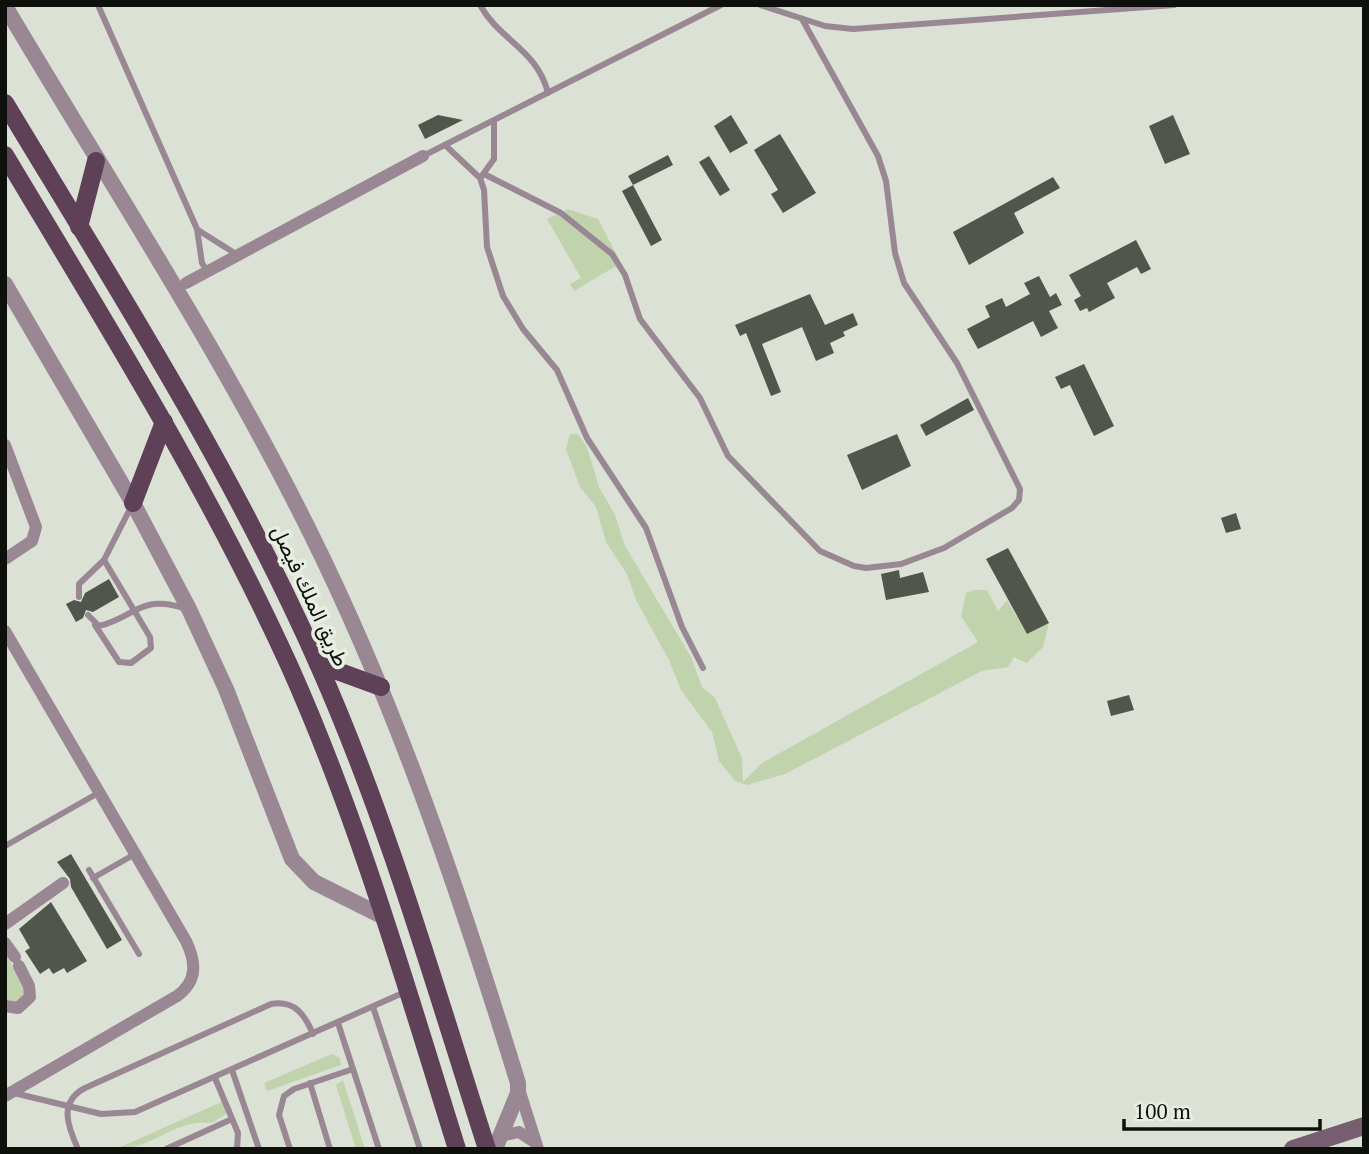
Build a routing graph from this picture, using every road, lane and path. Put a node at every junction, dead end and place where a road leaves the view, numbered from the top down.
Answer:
1 (99, 5) edge
2 (480, 5) edge
3 (721, 5) edge
4 (760, 5) edge
5 (1174, 5) edge
6 (5, 6) edge
7 (803, 19) junction
8 (548, 93) junction
9 (5, 103) edge
10 (494, 121) junction
11 (445, 145) junction
12 (5, 155) edge
13 (423, 156) joint
14 (96, 161) junction
15 (482, 176) junction
16 (79, 227) junction
17 (197, 229) junction
18 (238, 255) junction
19 (207, 271) junction
20 (186, 283) dead end
21 (5, 284) edge
22 (164, 422) junction
23 (5, 445) edge
24 (133, 503) junction
25 (5, 559) edge
26 (104, 560) junction
27 (79, 597) dead end
28 (134, 609) junction
29 (188, 609) junction
30 (88, 615) dead end
31 (95, 625) junction
32 (5, 631) edge
33 (318, 664) junction
34 (703, 668) dead end
35 (381, 687) junction
36 (100, 792) junction
37 (5, 846) edge
38 (135, 854) junction
39 (89, 870) dead end
40 (93, 878) junction
41 (63, 883) dead end
42 (384, 917) junction
43 (5, 924) edge
44 (5, 943) edge
45 (139, 954) dead end
46 (408, 991) junction
47 (5, 1006) edge
48 (373, 1007) junction
49 (338, 1023) junction
50 (313, 1034) junction
51 (353, 1069) junction
52 (232, 1070) junction
53 (215, 1078) junction
54 (310, 1083) junction
55 (519, 1089) junction
56 (9, 1094) edge
57 (67, 1108) junction
58 (232, 1119) junction
59 (1364, 1126) edge
60 (494, 1145) edge
61 (537, 1146) edge
62 (78, 1149) edge
63 (166, 1149) edge
64 (237, 1149) edge
65 (259, 1149) edge
66 (290, 1149) edge
67 (330, 1149) edge
68 (379, 1149) edge
69 (420, 1149) edge
70 (457, 1149) edge
71 (1293, 1149) edge

1 - 17 lane
2 - 8 lane
3 - 8 lane
4 - 7 lane
5 - 7 lane
6 - 14 street
7 - 15 lane
8 - 10 lane
9 - 16 main road, طريق الملك فيصل
10 - 11 lane
10 - 15 lane
11 - 13 lane
11 - 15 lane
12 - 22 main road
13 - 18 street
14 - 16 main road
14 - 35 street
15 - 34 lane
16 - 33 main road, طريق الملك فيصل
17 - 18 lane
17 - 19 lane
18 - 19 street
19 - 20 street
21 - 24 street
22 - 24 main road
22 - 42 main road
23 - 25 street
24 - 26 lane
24 - 29 street
26 - 27 lane
26 - 28 lane
28 - 29 lane
28 - 31 lane
28 - 31 lane
29 - 42 street
30 - 31 lane
32 - 36 street
33 - 35 main road
33 - 60 main road, طريق الملك فيصل
35 - 55 street
36 - 37 lane
36 - 38 street
38 - 40 lane
38 - 56 street
39 - 40 lane
40 - 45 lane
41 - 43 street
42 - 46 main road
44 - 47 street
46 - 48 lane
46 - 70 main road
48 - 49 lane
48 - 69 lane
49 - 50 lane
49 - 51 lane
50 - 52 lane
50 - 57 lane
51 - 54 lane
51 - 68 lane
52 - 53 lane
52 - 65 lane
53 - 57 lane
53 - 58 lane
54 - 66 lane
54 - 67 lane
55 - 60 street
55 - 61 street
56 - 57 lane
57 - 62 lane
58 - 63 lane
58 - 64 lane
59 - 71 main road
60 - 61 street

